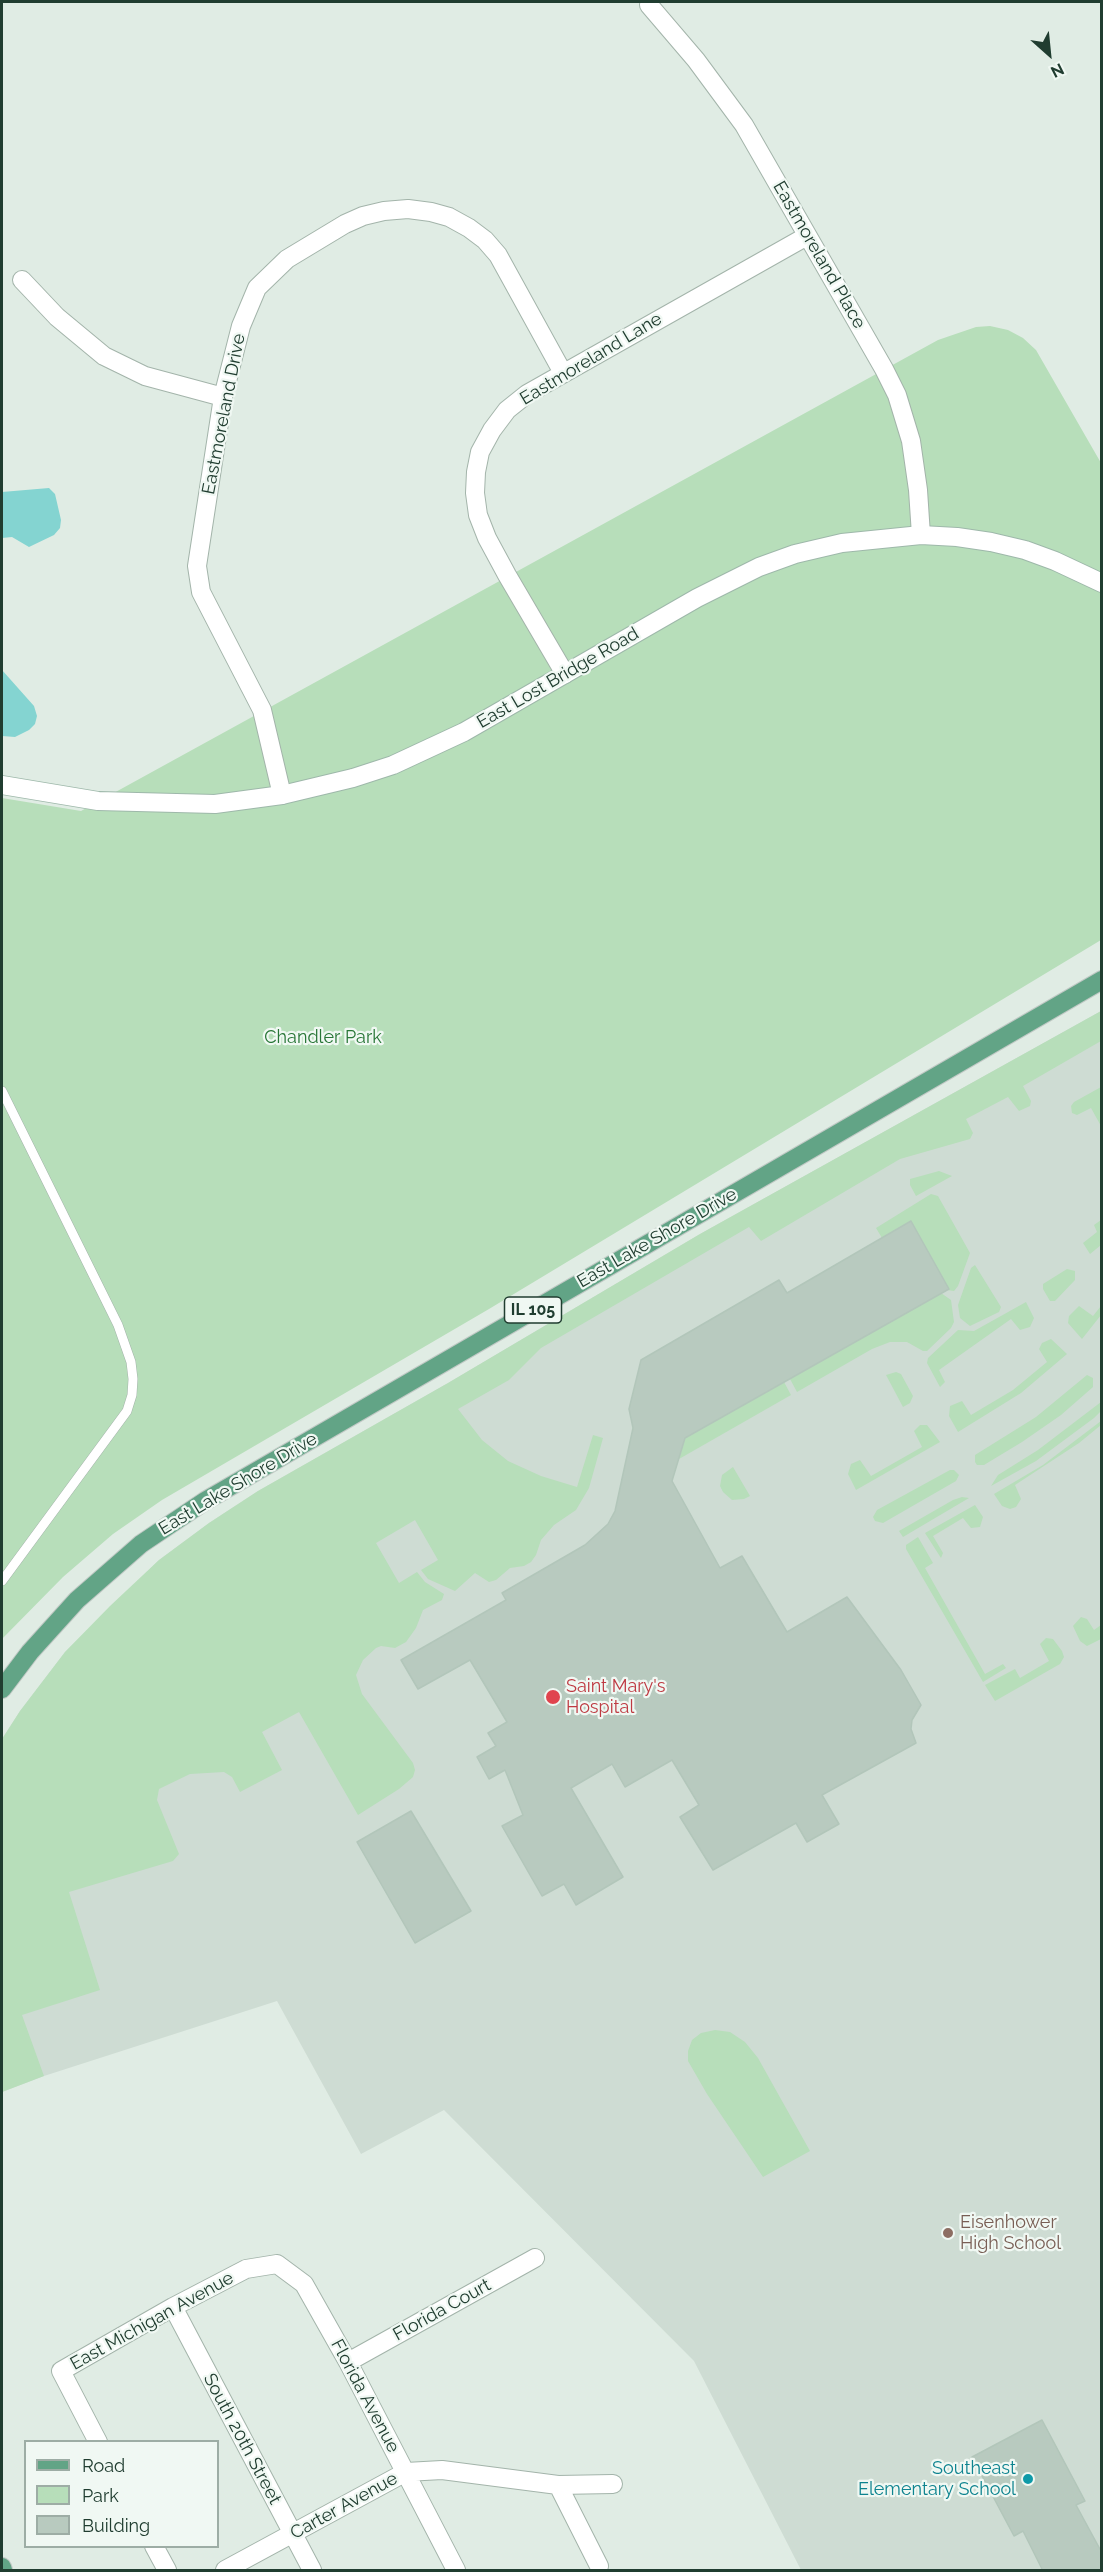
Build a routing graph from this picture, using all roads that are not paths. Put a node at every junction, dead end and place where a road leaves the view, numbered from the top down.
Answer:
1 (649, 5) dead end
2 (807, 236) junction
3 (22, 280) dead end
4 (563, 373) junction
5 (223, 397) junction
6 (921, 535) junction
7 (1101, 583) edge
8 (565, 674) junction
9 (2, 785) edge
10 (282, 795) junction
11 (1101, 980) edge
12 (2, 1091) edge
13 (2, 1581) edge
14 (2, 1689) edge
15 (535, 2258) dead end
16 (277, 2264) joint
17 (172, 2307) junction
18 (348, 2362) junction
19 (97, 2440) edge
20 (406, 2472) junction
21 (614, 2484) dead end
22 (558, 2485) junction
23 (292, 2534) junction
24 (155, 2548) edge
25 (599, 2566) dead end
26 (167, 2571) edge
27 (225, 2571) edge
28 (312, 2571) edge
29 (456, 2571) edge

1 - 2 street, Eastmoreland Place
2 - 4 street, Eastmoreland Lane
2 - 6 street, Eastmoreland Place
3 - 5 street
4 - 5 street, Eastmoreland Drive
4 - 8 street, Eastmoreland Lane
5 - 10 street, Eastmoreland Drive
6 - 7 street, East Lost Bridge Road
6 - 8 street, East Lost Bridge Road
8 - 10 street, East Lost Bridge Road
9 - 10 street, East Lost Bridge Road
11 - 14 main road, East Lake Shore Drive / IL 105
12 - 13 lane
15 - 18 street, Florida Court
16 - 17 street, East Michigan Avenue
16 - 18 street, Florida Avenue
17 - 19 street, East Michigan Avenue
17 - 23 street, South 20th Street
18 - 20 street, Florida Avenue
20 - 22 street, Carter Avenue
20 - 23 street, Carter Avenue
20 - 29 street, Florida Avenue
21 - 22 street, Carter Avenue
22 - 25 street
23 - 27 street, Carter Avenue
23 - 28 street, South 20th Street
24 - 26 street

